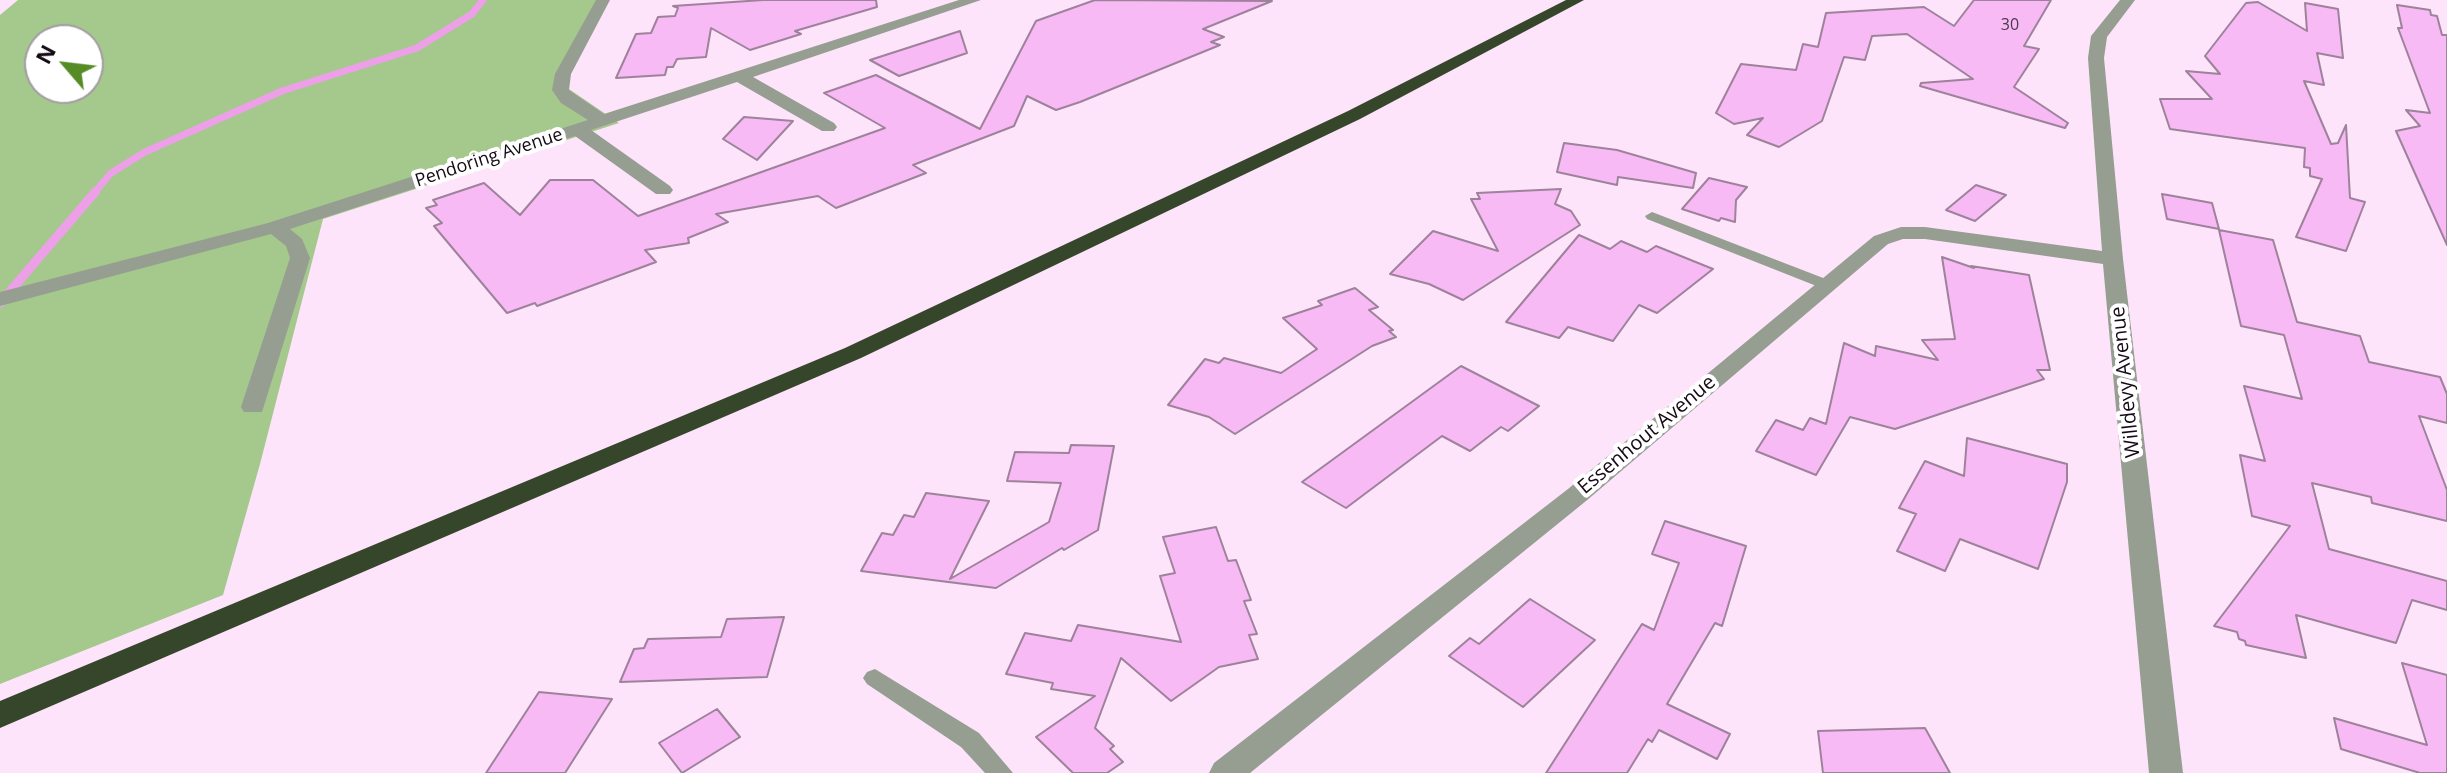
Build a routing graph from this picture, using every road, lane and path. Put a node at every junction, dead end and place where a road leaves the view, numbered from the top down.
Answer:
1 (603, 0) edge
2 (974, 0) edge
3 (1577, 0) edge
4 (2128, 0) edge
5 (740, 77) junction
6 (602, 121) junction
7 (828, 127) dead end
8 (577, 129) junction
9 (663, 190) dead end
10 (1652, 216) dead end
11 (275, 227) junction
12 (2113, 259) junction
13 (1825, 284) junction
14 (0, 299) edge
15 (253, 407) dead end
16 (875, 678) dead end
17 (0, 715) edge
18 (1001, 773) edge
19 (1226, 773) edge
20 (2166, 773) edge

1 - 6 street
2 - 5 street, Pendoring Avenue
3 - 17 highway
4 - 12 street, Willdevy Avenue
5 - 6 street, Pendoring Avenue
5 - 7 street
6 - 8 street, Pendoring Avenue
8 - 9 street
8 - 11 street, Pendoring Avenue
10 - 13 lane
11 - 14 street, Pendoring Avenue
11 - 15 street
12 - 13 street, Essenhout Avenue
12 - 20 street, Willdevy Avenue
13 - 19 street, Essenhout Avenue
16 - 18 lane

